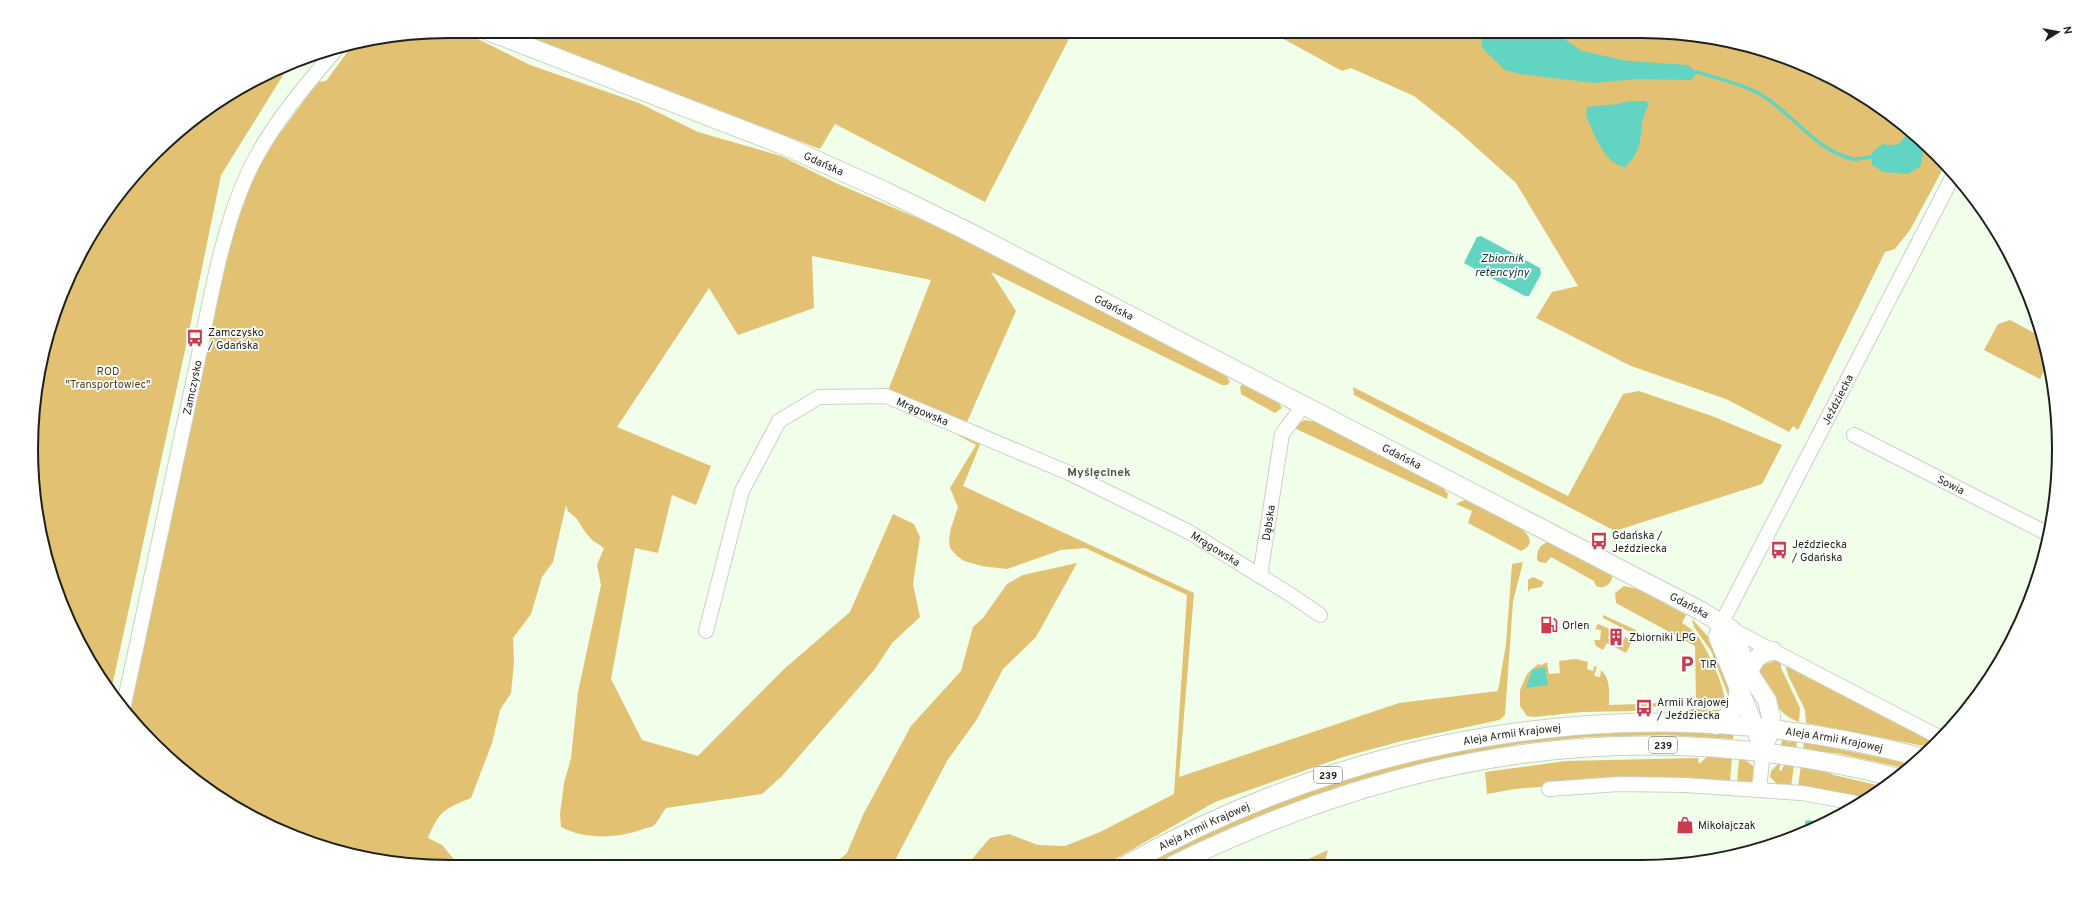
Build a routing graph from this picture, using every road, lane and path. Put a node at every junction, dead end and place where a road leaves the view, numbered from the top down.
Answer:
1 (506, 38) edge
2 (331, 56) edge
3 (1951, 180) edge
4 (1303, 406) junction
5 (1854, 435) dead end
6 (2043, 532) edge
7 (1260, 576) junction
8 (1320, 615) dead end
9 (1726, 626) junction
10 (706, 630) dead end
11 (1773, 651) junction
12 (1744, 679) junction
13 (125, 701) edge
14 (1716, 725) junction
15 (1763, 729) junction
16 (1936, 735) edge
17 (1763, 751) junction
18 (1915, 756) edge
19 (1889, 776) edge
20 (1549, 789) dead end
21 (1759, 789) junction
22 (1851, 802) edge
23 (1135, 860) edge
24 (1183, 860) edge

1 - 4 main road, Gdańska
2 - 13 street, Zamczysko
3 - 9 street, Jeździecka
4 - 7 street, Dąbska
4 - 9 main road, Gdańska
5 - 6 street, Sowia
7 - 8 street
7 - 10 street, Mrągowska
9 - 11 street, Gdańska
9 - 12 main road
11 - 12 main road
11 - 16 street, Gdańska
12 - 14 main road
12 - 15 main road
14 - 15 main road, Aleja Armii Krajowej / 239
14 - 23 main road, Aleja Armii Krajowej / 239
15 - 17 main road
15 - 18 main road, Aleja Armii Krajowej / 239
17 - 19 main road, Aleja Armii Krajowej / 239
17 - 21 street
17 - 24 main road, Aleja Armii Krajowej / 239
20 - 21 street
21 - 22 street

